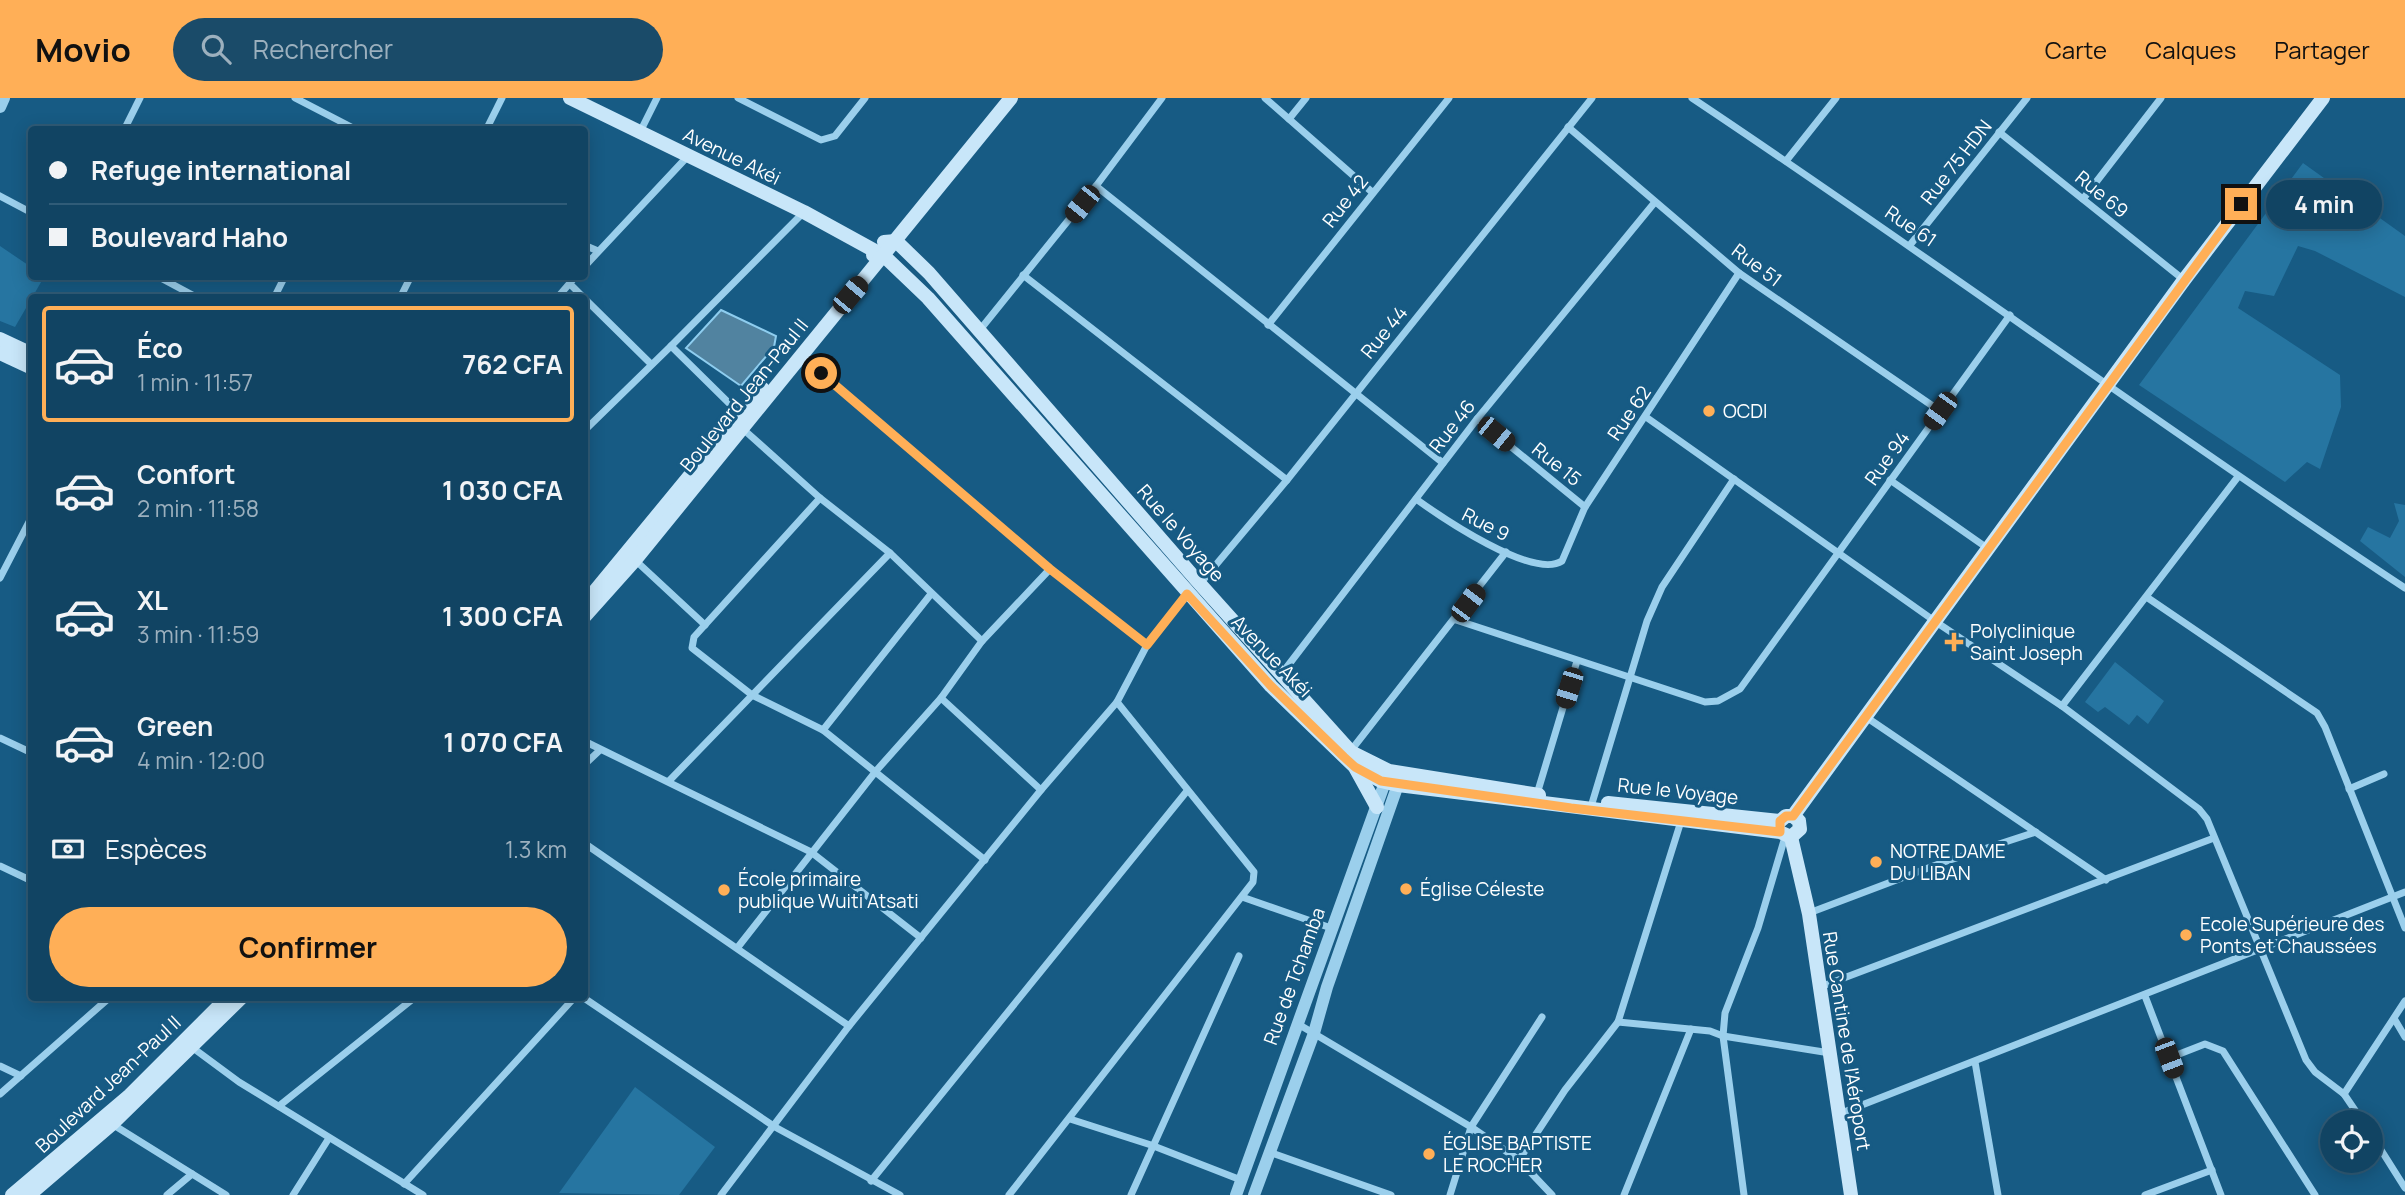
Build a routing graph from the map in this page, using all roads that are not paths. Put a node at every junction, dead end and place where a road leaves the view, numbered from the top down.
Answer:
1 (4, 98) edge
2 (140, 98) edge
3 (295, 98) edge
4 (502, 98) edge
5 (570, 98) edge
6 (657, 98) edge
7 (738, 98) edge
8 (865, 98) edge
9 (1000, 98) edge
10 (1011, 98) edge
11 (1162, 98) edge
12 (1265, 98) edge
13 (1306, 98) edge
14 (1449, 98) edge
15 (1592, 98) edge
16 (1692, 98) edge
17 (1836, 98) edge
18 (2027, 98) edge
19 (2161, 98) edge
20 (2323, 98) edge
21 (0, 107) edge
22 (1289, 119) junction
23 (126, 126) edge
24 (349, 126) edge
25 (488, 126) edge
26 (1568, 127) junction
27 (639, 132) junction
28 (2000, 132) junction
29 (688, 156) junction
30 (1786, 161) junction
31 (1096, 186) junction
32 (1372, 192) junction
33 (0, 196) edge
34 (2083, 199) junction
35 (1655, 202) junction
36 (28, 210) edge
37 (804, 212) junction
38 (1910, 245) junction
39 (588, 246) edge
40 (882, 249) junction
41 (598, 251) junction
42 (588, 262) edge
43 (1739, 272) junction
44 (1023, 275) junction
45 (164, 280) edge
46 (573, 280) edge
47 (2184, 280) junction
48 (570, 284) junction
49 (191, 294) edge
50 (561, 294) edge
51 (580, 294) edge
52 (588, 302) edge
53 (2010, 315) junction
54 (1268, 325) junction
55 (979, 331) junction
56 (0, 339) edge
57 (671, 346) junction
58 (0, 352) edge
59 (28, 352) edge
60 (800, 355) junction
61 (651, 365) junction
62 (28, 366) edge
63 (2108, 386) junction
64 (1356, 393) junction
65 (1940, 411) junction
66 (1646, 417) junction
67 (1478, 419) junction
68 (742, 421) junction
69 (588, 426) edge
70 (1443, 463) junction
71 (2237, 478) junction
72 (1734, 479) junction
73 (1287, 480) junction
74 (1890, 480) junction
75 (820, 498) junction
76 (1416, 499) junction
77 (1585, 507) junction
78 (28, 524) edge
79 (1990, 550) junction
80 (1506, 552) junction
81 (1838, 552) junction
82 (890, 553) junction
83 (635, 560) junction
84 (1549, 565) joint
85 (1050, 569) junction
86 (0, 578) edge
87 (1200, 584) junction
88 (2405, 588) edge
89 (931, 594) junction
90 (1187, 594) junction
91 (2148, 598) junction
92 (588, 602) edge
93 (1456, 620) junction
94 (1936, 622) junction
95 (705, 625) junction
96 (982, 641) junction
97 (1147, 645) junction
98 (1577, 661) junction
99 (1630, 679) junction
100 (1276, 680) junction
101 (752, 695) junction
102 (941, 698) junction
103 (1117, 702) junction
104 (2062, 706) junction
105 (1866, 717) junction
106 (823, 730) junction
107 (0, 738) edge
108 (588, 743) edge
109 (600, 750) junction
110 (28, 752) edge
111 (1348, 755) junction
112 (588, 761) edge
113 (1355, 767) junction
114 (876, 771) junction
115 (2384, 774) dead end
116 (1393, 778) junction
117 (668, 782) junction
118 (2349, 789) junction
119 (1041, 790) junction
120 (1187, 791) junction
121 (1537, 794) junction
122 (1591, 806) junction
123 (1377, 807) junction
124 (1683, 816) junction
125 (1786, 829) junction
126 (2036, 832) junction
127 (2214, 838) junction
128 (588, 846) edge
129 (811, 852) junction
130 (985, 860) junction
131 (0, 866) edge
132 (28, 879) edge
133 (2106, 880) junction
134 (2405, 892) edge
135 (1242, 897) junction
136 (2391, 897) junction
137 (1809, 914) junction
138 (1331, 928) junction
139 (2405, 928) edge
140 (921, 938) junction
141 (738, 947) junction
142 (2260, 950) junction
143 (1238, 956) dead end
144 (1820, 987) junction
145 (2145, 996) junction
146 (106, 1001) edge
147 (224, 1001) edge
148 (238, 1001) edge
149 (410, 1001) edge
150 (571, 1001) edge
151 (588, 1001) edge
152 (2405, 1001) edge
153 (1542, 1017) dead end
154 (2395, 1020) junction
155 (1618, 1022) junction
156 (1297, 1024) junction
157 (849, 1026) junction
158 (1691, 1028) junction
159 (1314, 1033) junction
160 (1723, 1036) junction
161 (2405, 1037) edge
162 (193, 1048) junction
163 (1830, 1053) junction
164 (2169, 1058) junction
165 (1975, 1062) junction
166 (0, 1066) edge
167 (21, 1076) junction
168 (0, 1094) edge
169 (2344, 1094) junction
170 (279, 1106) junction
171 (2355, 1110) edge
172 (1839, 1114) junction
173 (1070, 1119) junction
174 (112, 1124) junction
175 (1471, 1126) junction
176 (775, 1127) junction
177 (329, 1138) junction
178 (1151, 1145) junction
179 (1269, 1152) junction
180 (2383, 1153) edge
181 (1519, 1160) junction
182 (2212, 1170) junction
183 (192, 1174) junction
184 (1241, 1180) junction
185 (871, 1181) junction
186 (404, 1184) junction
187 (2405, 1188) edge
188 (12, 1195) edge
189 (29, 1195) edge
190 (167, 1195) edge
191 (226, 1195) edge
192 (293, 1195) edge
193 (423, 1195) edge
194 (721, 1195) edge
195 (900, 1195) edge
196 (1009, 1195) edge
197 (1131, 1195) edge
198 (1236, 1195) edge
199 (1255, 1195) edge
200 (1391, 1195) edge
201 (1450, 1195) edge
202 (1552, 1195) edge
203 (1624, 1195) edge
204 (1744, 1195) edge
205 (1851, 1195) edge
206 (1998, 1195) edge
207 (2145, 1195) edge
208 (2221, 1195) edge
209 (2315, 1195) edge

1 - 21 street
2 - 23 street
3 - 24 street
4 - 25 street
5 - 27 main road, Avenue Akéi
6 - 27 street
7 - 8 street
9 - 40 main road, Boulevard Jean-Paul II
10 - 40 main road, Boulevard Jean-Paul II
11 - 31 street
12 - 22 street
13 - 22 street
14 - 32 street, Rue 42
15 - 26 street, Rue 44
16 - 30 street, Rue 61
17 - 30 street
18 - 28 street, Rue 75 HDN
19 - 34 street
20 - 47 main road
22 - 32 street
26 - 35 street, Rue 51
26 - 64 street, Rue 44
27 - 29 main road, Avenue Akéi
28 - 34 street, Rue 69
28 - 38 street, Rue 75 HDN
29 - 37 main road, Avenue Akéi
29 - 41 street
30 - 38 street, Rue 61
31 - 44 street
31 - 54 street
32 - 54 street, Rue 42
33 - 36 street
34 - 47 street, Rue 69
35 - 43 street, Rue 51
35 - 67 street, Rue 46
37 - 40 main road, Avenue Akéi
37 - 57 street
38 - 53 street, Rue 61
39 - 41 street
40 - 55 main road, Rue le Voyage
40 - 60 main road, Boulevard Jean-Paul II
40 - 68 main road, Boulevard Jean-Paul II
40 - 90 main road, Avenue Akéi
41 - 42 street
43 - 65 street, Rue 51
43 - 66 street, Rue 62
44 - 55 street
44 - 73 street
45 - 49 street
46 - 48 street
47 - 63 main road
48 - 50 street
48 - 51 street
52 - 61 street
53 - 63 street, Rue 61
53 - 65 street, Rue 94
54 - 64 street
55 - 87 main road, Rue le Voyage
56 - 59 main road
57 - 61 street
57 - 68 street
58 - 62 main road
60 - 68 main road, Boulevard Jean-Paul II
60 - 85 street
61 - 69 street
63 - 71 street, Rue 61
63 - 79 main road
64 - 70 street
64 - 73 street, Rue 44
65 - 74 street, Rue 94
66 - 72 street
66 - 77 street, Rue 62
67 - 70 street, Rue 46
67 - 77 street, Rue 15
68 - 75 street
68 - 83 main road, Boulevard Jean-Paul II
68 - 92 main road, Boulevard Jean-Paul II
70 - 76 street, Rue 46
71 - 88 street, Rue 61
71 - 91 street
72 - 81 street
72 - 99 street
73 - 87 street, Rue 44
74 - 79 street
74 - 81 street, Rue 94
75 - 82 street
75 - 95 street
76 - 80 street, Rue 9
76 - 100 street, Rue 46
77 - 84 street, Rue 62
78 - 86 street
79 - 94 main road
80 - 84 street, Rue 9
80 - 93 street
81 - 94 street
81 - 99 street, Rue 94
82 - 89 street
82 - 101 street
83 - 92 main road, Boulevard Jean-Paul II
83 - 95 street
85 - 96 street
85 - 97 street
87 - 90 street, Rue 44
87 - 100 main road, Rue le Voyage
89 - 96 street
89 - 106 street
90 - 97 street, Rue 44
90 - 100 main road, Avenue Akéi
91 - 104 street
91 - 118 street
93 - 98 street, Rue 94
93 - 111 street
94 - 104 street
94 - 105 main road
95 - 101 street
96 - 102 street
97 - 103 street, Rue 44
98 - 99 street, Rue 94
98 - 121 street
99 - 122 street
100 - 111 main road, Rue le Voyage
101 - 106 street
101 - 117 street
102 - 114 street
102 - 119 street
103 - 119 street, Rue 44
103 - 120 street
104 - 127 street
105 - 125 main road
105 - 126 street
106 - 114 street
107 - 110 street
108 - 109 street
109 - 112 street
109 - 117 street
111 - 113 main road
111 - 116 main road, Rue le Voyage
113 - 116 main road
113 - 123 main road
114 - 129 street
114 - 130 street
115 - 118 street
116 - 121 main road, Rue le Voyage
116 - 122 main road
116 - 123 street, Rue de Tchamba
116 - 159 street, Rue de Tchamba
117 - 129 street
118 - 136 street
119 - 130 street, Rue 44
120 - 135 street
120 - 185 street
121 - 122 main road, Rue le Voyage
122 - 124 main road, Rue le Voyage
123 - 138 street, Rue de Tchamba
124 - 125 main road, Rue le Voyage
124 - 155 street
125 - 137 main road, Rue Cantine de l'Aéroport
125 - 160 street
126 - 133 street
126 - 137 street
127 - 133 street
127 - 142 street
128 - 141 street
129 - 140 street
129 - 141 street
130 - 140 street, Rue 44
131 - 132 street
133 - 144 street
134 - 136 street
135 - 138 street
135 - 173 street
136 - 139 street
136 - 142 street
137 - 144 main road, Rue Cantine de l'Aéroport
138 - 156 street, Rue de Tchamba
140 - 157 street, Rue 44
141 - 157 street
142 - 145 street
142 - 169 street
143 - 178 street
144 - 163 main road, Rue Cantine de l'Aéroport
145 - 164 street
145 - 165 street
146 - 167 street
147 - 188 main road, Boulevard Jean-Paul II
148 - 162 main road, Boulevard Jean-Paul II
149 - 170 street
150 - 186 street
151 - 176 street
152 - 154 street
153 - 175 street
154 - 161 street
154 - 169 street
155 - 158 street
155 - 181 street
156 - 159 street
156 - 184 street, Rue de Tchamba
157 - 176 street, Rue 44
158 - 160 street
158 - 203 street
159 - 175 street
159 - 179 street, Rue de Tchamba
160 - 163 street
160 - 204 street
162 - 170 street
162 - 174 main road, Boulevard Jean-Paul II
163 - 172 main road, Rue Cantine de l'Aéroport
164 - 182 street
164 - 209 street
165 - 172 street
165 - 206 street
166 - 167 street
167 - 168 street
169 - 171 street
170 - 177 street
172 - 205 main road, Rue Cantine de l'Aéroport
173 - 178 street
173 - 196 street
174 - 183 street
174 - 189 main road, Boulevard Jean-Paul II
175 - 181 street
175 - 201 street
176 - 185 street
176 - 194 street, Rue 44
177 - 186 street
177 - 192 street
178 - 184 street
178 - 197 street
179 - 199 street, Rue de Tchamba
179 - 200 street
180 - 187 street
181 - 202 street
182 - 207 street
182 - 208 street
183 - 190 street
183 - 191 street
184 - 198 street, Rue de Tchamba
185 - 195 street
186 - 193 street

